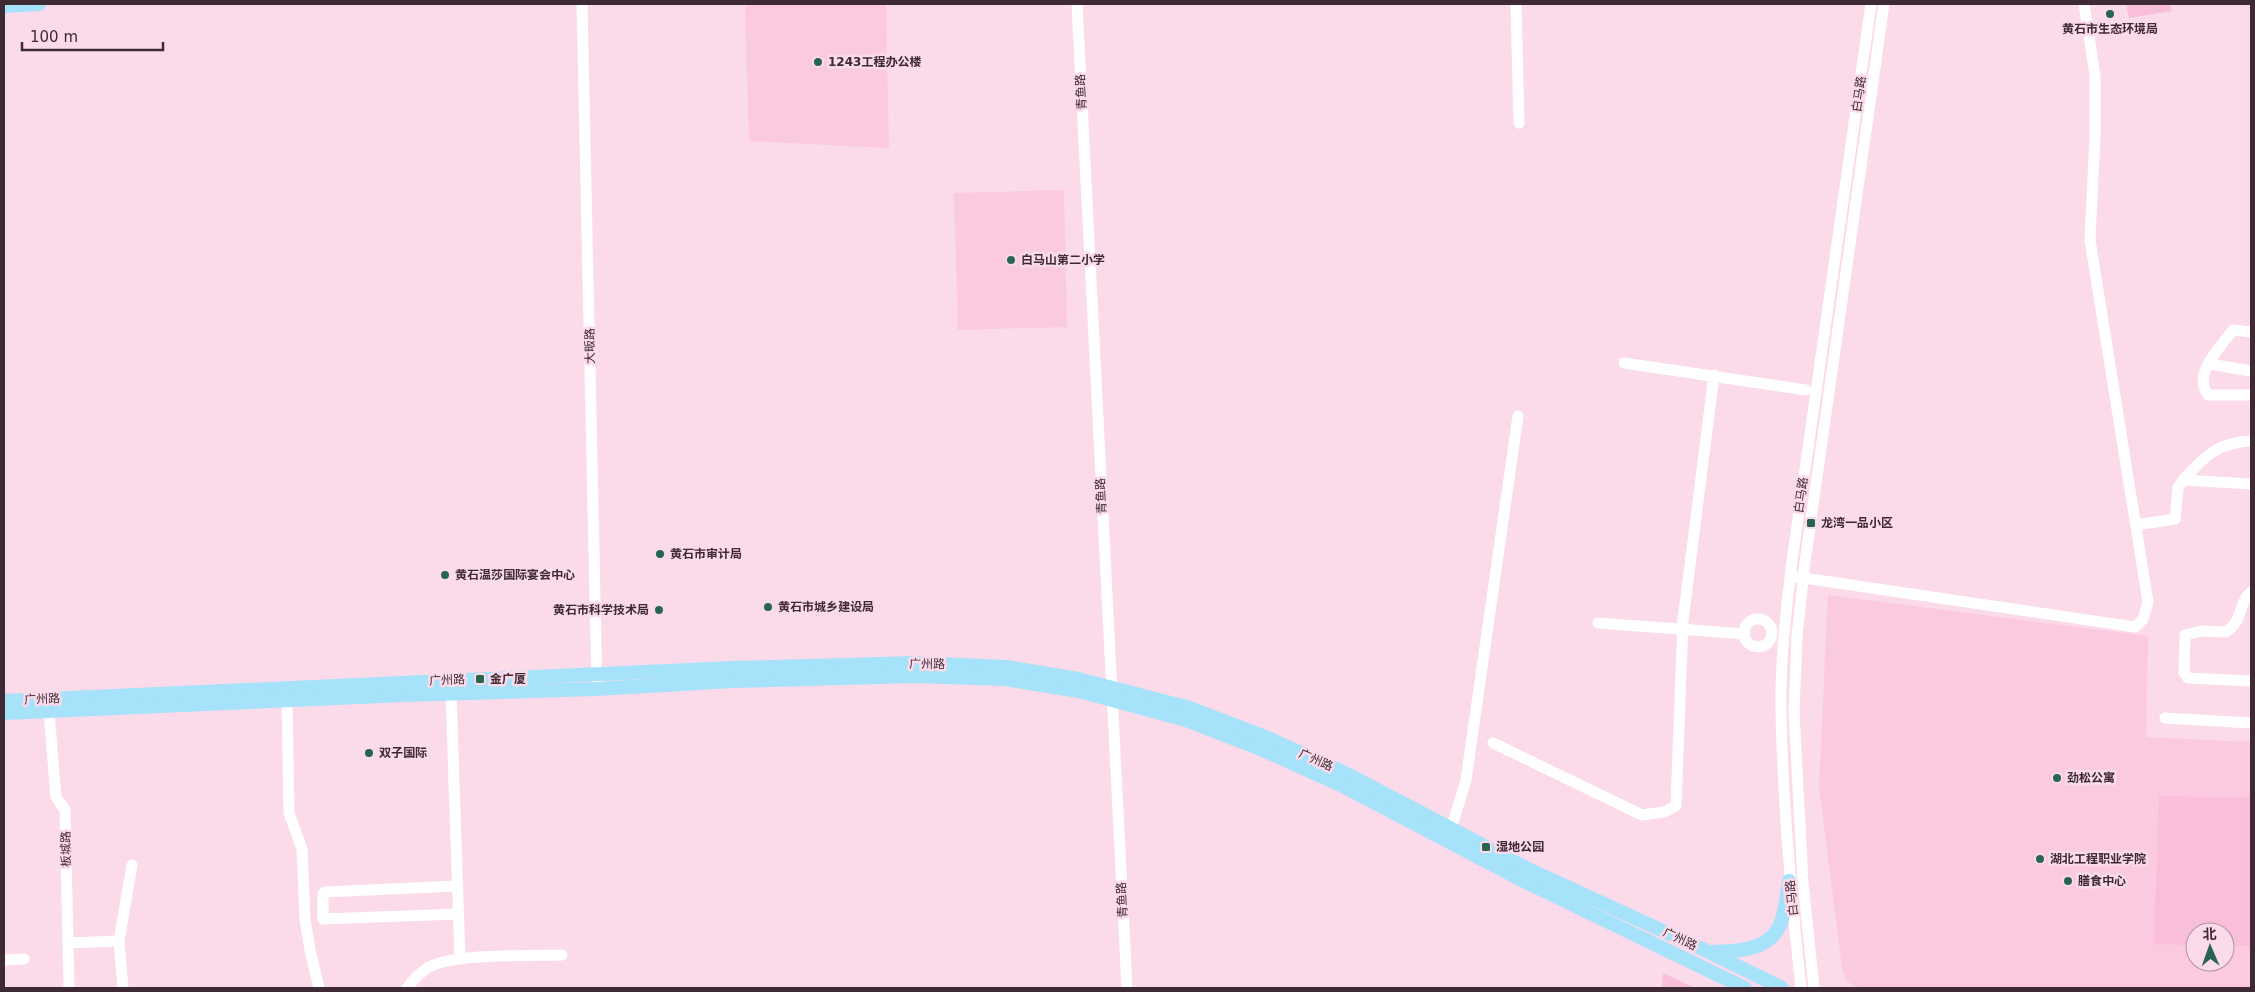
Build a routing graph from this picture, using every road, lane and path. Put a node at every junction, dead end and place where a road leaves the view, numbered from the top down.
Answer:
1 (40, 4) edge
2 (582, 4) edge
3 (1077, 4) edge
4 (1516, 4) edge
5 (1867, 4) edge
6 (1871, 4) edge
7 (1885, 4) edge
8 (2084, 4) edge
9 (4, 6) edge
10 (1869, 22) junction
11 (1520, 123) dead end
12 (2251, 332) edge
13 (1624, 363) dead end
14 (2210, 364) junction
15 (2251, 370) edge
16 (1714, 376) junction
17 (1806, 390) dead end
18 (2251, 395) edge
19 (1518, 416) dead end
20 (2251, 441) edge
21 (2183, 480) junction
22 (2251, 484) edge
23 (2136, 525) junction
24 (1790, 576) junction
25 (1803, 578) junction
26 (2251, 592) edge
27 (1598, 623) dead end
28 (1682, 629) junction
29 (1745, 634) junction
30 (597, 674) junction
31 (2251, 682) edge
32 (597, 689) junction
33 (451, 693) junction
34 (1111, 695) junction
35 (287, 700) junction
36 (4, 701) edge
37 (49, 712) junction
38 (4, 713) edge
39 (2165, 718) dead end
40 (2251, 723) edge
41 (1492, 742) dead end
42 (1451, 829) junction
43 (132, 865) dead end
44 (1790, 881) junction
45 (457, 886) junction
46 (458, 914) junction
47 (305, 919) junction
48 (324, 919) junction
49 (119, 941) junction
50 (68, 943) junction
51 (1709, 952) junction
52 (562, 955) dead end
53 (24, 959) dead end
54 (460, 959) junction
55 (4, 960) edge
56 (69, 988) edge
57 (123, 988) edge
58 (319, 988) edge
59 (407, 988) edge
60 (1127, 988) edge
61 (1745, 988) edge
62 (1782, 988) edge
63 (1801, 988) edge
64 (1814, 988) edge

1 - 9 main road
2 - 30 street, 大畈路
3 - 34 street, 青鱼路
4 - 11 street
5 - 10 street
6 - 10 street, 白马路
7 - 25 street, 白马路
8 - 23 street
10 - 24 street, 白马路
12 - 14 street
13 - 16 street
14 - 15 street
14 - 18 street
16 - 17 street
16 - 28 street
19 - 42 street
20 - 21 street
21 - 22 street
21 - 23 street
23 - 25 street
24 - 25 street
24 - 44 street, 白马路
25 - 64 street, 白马路
26 - 31 street
27 - 28 street
28 - 29 street
28 - 41 street
29 - 29 street
30 - 32 street, 大畈路
30 - 34 main road, 广州路
30 - 36 main road, 广州路
32 - 33 main road, 广州路
32 - 34 main road, 广州路
33 - 35 main road, 广州路
33 - 45 street
34 - 42 main road, 广州路
34 - 60 street, 青鱼路
34 - 61 main road, 广州路
35 - 37 main road, 广州路
35 - 47 street
37 - 38 main road, 广州路
37 - 50 street, 板城路
39 - 40 street
42 - 51 main road, 广州路
43 - 49 street
44 - 51 main road
44 - 63 street, 白马路
45 - 46 street
45 - 48 street
46 - 48 street
46 - 54 street
47 - 48 street
47 - 58 street
49 - 50 street
49 - 57 street
50 - 56 street, 板城路
51 - 62 main road, 广州路
52 - 54 street
53 - 55 street
54 - 59 street

